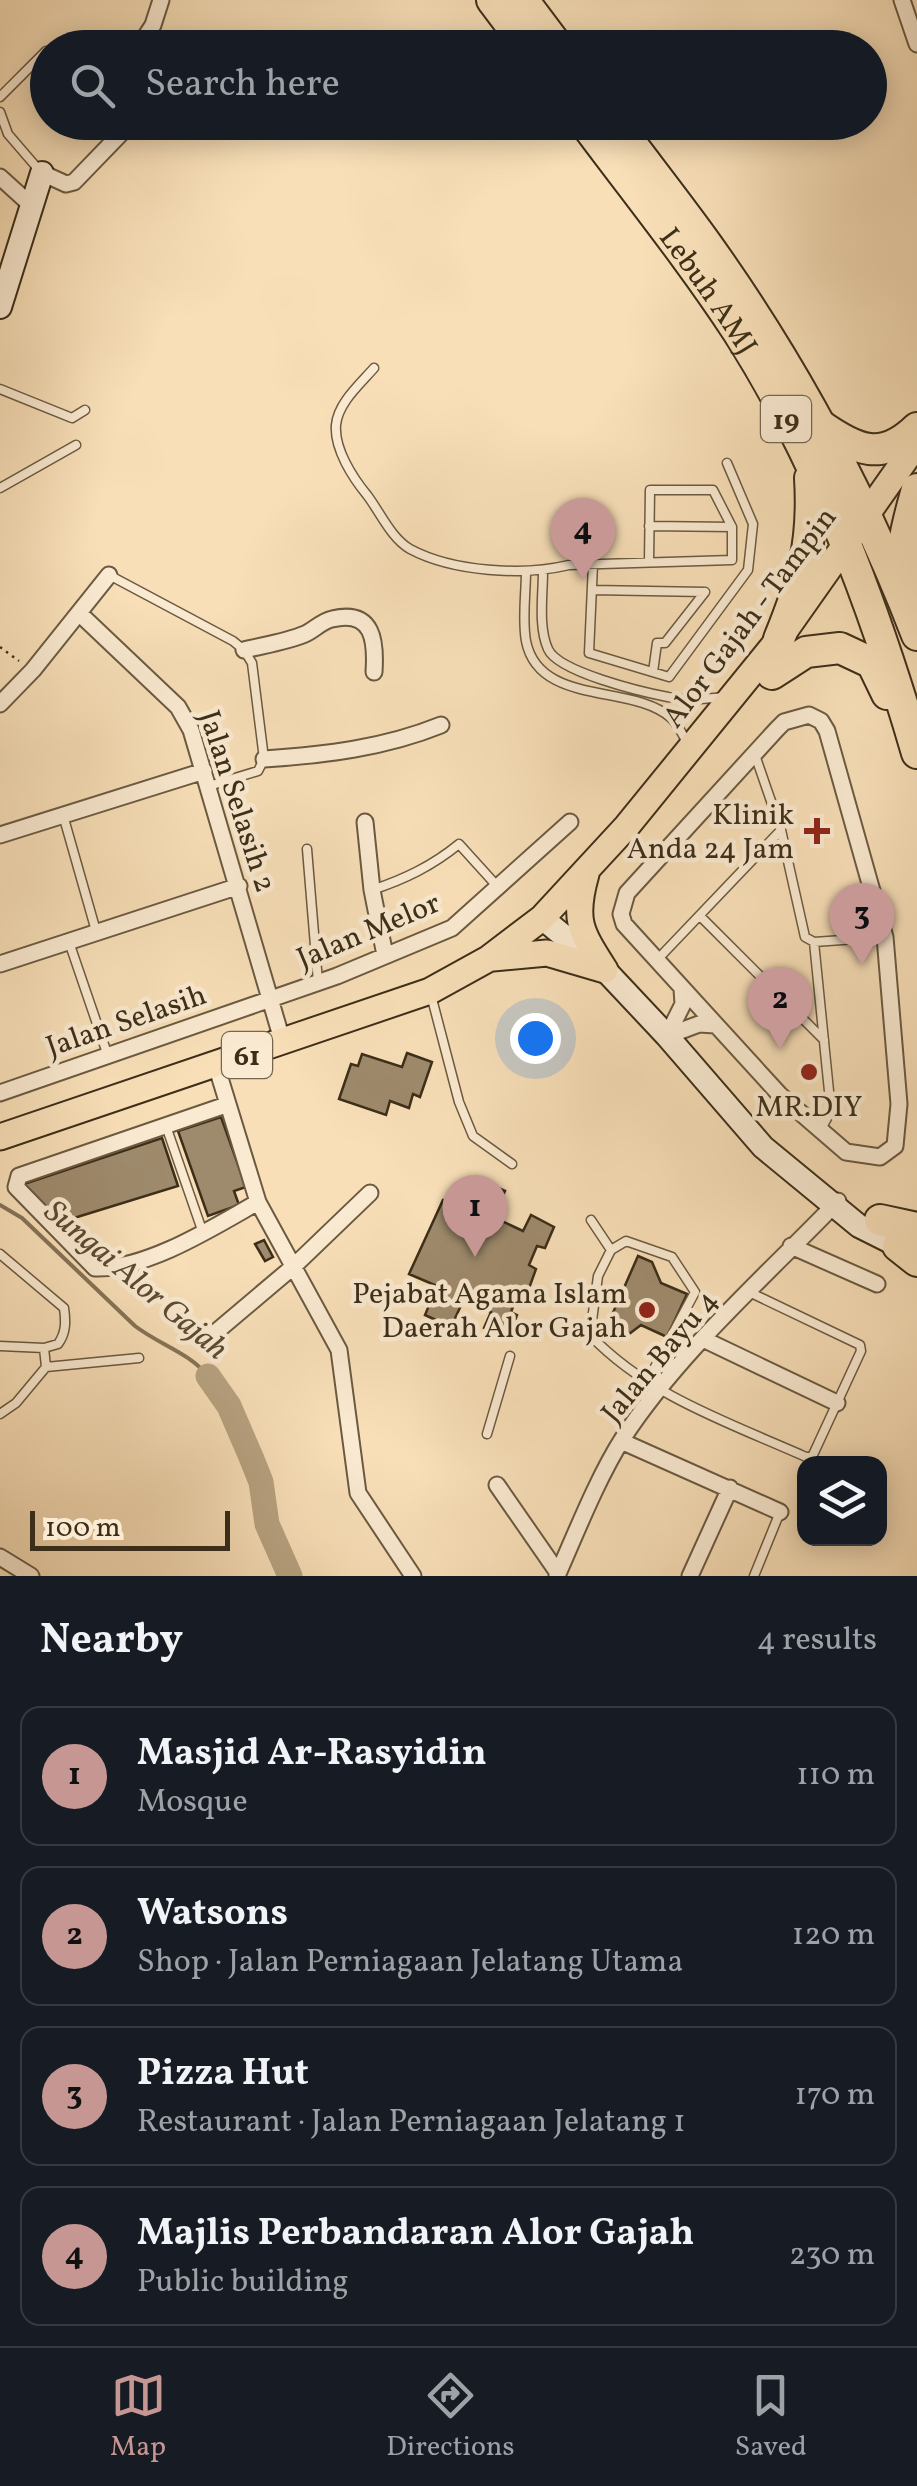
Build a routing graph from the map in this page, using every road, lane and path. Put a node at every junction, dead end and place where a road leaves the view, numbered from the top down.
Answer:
1 (161, 0) edge
2 (492, 0) edge
3 (523, 0) edge
4 (902, 0) edge
5 (149, 30) edge
6 (514, 30) edge
7 (546, 30) edge
8 (917, 44) edge
9 (30, 67) edge
10 (0, 97) edge
11 (0, 112) edge
12 (115, 140) edge
13 (598, 140) edge
14 (629, 140) edge
15 (42, 173) junction
16 (0, 177) edge
17 (32, 206) junction
18 (5, 273) edge
19 (0, 307) edge
20 (374, 368) dead end
21 (0, 390) edge
22 (86, 410) dead end
23 (820, 425) junction
24 (917, 428) edge
25 (917, 443) edge
26 (76, 445) dead end
27 (808, 460) junction
28 (726, 463) dead end
29 (917, 466) edge
30 (0, 488) edge
31 (917, 490) edge
32 (649, 526) junction
33 (732, 527) junction
34 (860, 539) junction
35 (649, 562) junction
36 (593, 564) junction
37 (526, 571) junction
38 (543, 571) junction
39 (110, 575) joint
40 (592, 590) junction
41 (80, 614) junction
42 (912, 622) edge
43 (778, 639) junction
44 (0, 647) edge
45 (244, 650) junction
46 (549, 652) junction
47 (33, 670) junction
48 (542, 671) junction
49 (374, 672) dead end
50 (653, 672) junction
51 (772, 674) junction
52 (734, 695) junction
53 (0, 704) edge
54 (441, 725) dead end
55 (690, 748) junction
56 (754, 752) junction
57 (917, 754) edge
58 (264, 759) junction
59 (206, 778) junction
60 (63, 815) junction
61 (365, 822) dead end
62 (570, 822) dead end
63 (627, 826) junction
64 (781, 830) junction
65 (0, 835) edge
66 (307, 849) dead end
67 (587, 869) junction
68 (239, 886) junction
69 (499, 888) junction
70 (372, 890) junction
71 (700, 917) junction
72 (542, 918) junction
73 (96, 933) junction
74 (885, 936) junction
75 (69, 942) junction
76 (814, 942) junction
77 (386, 954) junction
78 (488, 958) junction
79 (656, 962) junction
80 (0, 964) edge
81 (604, 970) junction
82 (318, 982) junction
83 (682, 990) junction
84 (430, 991) junction
85 (271, 999) junction
86 (715, 1025) junction
87 (667, 1036) junction
88 (824, 1040) junction
89 (282, 1044) junction
90 (108, 1056) junction
91 (216, 1065) junction
92 (0, 1093) edge
93 (226, 1104) junction
94 (166, 1126) junction
95 (820, 1130) junction
96 (0, 1137) edge
97 (512, 1164) dead end
98 (370, 1193) dead end
99 (832, 1198) junction
100 (258, 1202) junction
101 (591, 1220) dead end
102 (880, 1220) joint
103 (204, 1233) junction
104 (913, 1245) edge
105 (790, 1246) junction
106 (612, 1250) junction
107 (0, 1254) edge
108 (294, 1266) junction
109 (877, 1284) dead end
110 (749, 1292) junction
111 (210, 1337) dead end
112 (704, 1340) junction
113 (0, 1346) edge
114 (44, 1348) junction
115 (510, 1356) dead end
116 (139, 1358) dead end
117 (46, 1367) junction
118 (653, 1386) junction
119 (837, 1403) junction
120 (0, 1414) edge
121 (487, 1434) dead end
122 (621, 1441) junction
123 (496, 1484) dead end
124 (730, 1488) junction
125 (780, 1512) joint
126 (0, 1557) edge
127 (558, 1574) edge
128 (31, 1576) edge
129 (414, 1576) edge
130 (690, 1576) edge
131 (754, 1576) edge

1 - 5 street
2 - 6 highway
3 - 7 highway
4 - 8 street
9 - 10 lane
11 - 15 lane
12 - 15 street
13 - 27 highway, Lebuh AMJ / 19
14 - 23 highway, Lebuh AMJ / 19
15 - 17 street
16 - 17 street
17 - 18 street
18 - 19 street
20 - 37 lane
21 - 22 lane
23 - 24 highway
23 - 34 highway, Lebuh AMJ / 19
25 - 34 main road, Alor Gajah - Tampin / 61
26 - 30 lane
27 - 34 highway, Lebuh AMJ / 19
27 - 43 highway
28 - 50 lane
29 - 34 main road, Alor Gajah - Tampin / 61
31 - 42 highway
32 - 33 lane
32 - 33 lane
32 - 35 lane
33 - 35 lane
34 - 42 highway, Lebuh AMJ / 19
34 - 43 main road, Alor Gajah - Tampin / 61
34 - 51 main road, Alor Gajah - Tampin / 61
34 - 57 highway, Lebuh AMJ / 19
35 - 36 lane
36 - 38 lane
36 - 40 lane
37 - 38 lane
37 - 48 lane
38 - 46 lane
39 - 41 street
39 - 45 lane
40 - 50 lane
40 - 50 lane
41 - 47 street
41 - 59 street, Jalan Selasih 2
43 - 52 main road, Alor Gajah - Tampin / 61
44 - 47 path
45 - 49 street
45 - 58 lane
46 - 48 lane
46 - 52 lane
47 - 53 street
48 - 55 lane
51 - 57 highway
51 - 63 main road, Alor Gajah - Tampin / 61
52 - 55 main road, Alor Gajah - Tampin / 61
54 - 58 street
55 - 63 main road, Alor Gajah - Tampin / 61
56 - 64 lane
56 - 74 street
56 - 79 street
58 - 59 lane
59 - 60 street
59 - 68 street, Jalan Selasih 2
60 - 65 street
60 - 73 lane
61 - 70 street
62 - 69 street, Jalan Melor
63 - 67 main road, Alor Gajah - Tampin / 61
64 - 71 lane
64 - 76 lane
66 - 82 lane
67 - 72 main road, Alor Gajah - Tampin / 61
67 - 81 main road
68 - 73 street
68 - 85 street, Jalan Selasih 2
69 - 70 lane
69 - 77 street, Jalan Melor
70 - 77 street
71 - 79 lane
71 - 88 lane
72 - 78 main road, Alor Gajah - Tampin / 61
72 - 81 street
73 - 75 street
74 - 76 lane
74 - 95 street
75 - 80 street
75 - 90 lane
76 - 88 lane
77 - 82 street, Jalan Melor
78 - 81 main road
78 - 84 main road, Alor Gajah - Tampin / 61
79 - 83 street
81 - 87 street
82 - 85 street, Jalan Melor
83 - 86 street
83 - 87 street
84 - 89 main road, Alor Gajah - Tampin / 61
84 - 97 lane
85 - 89 street, Jalan Selasih 2
85 - 90 street, Jalan Selasih
86 - 87 street
86 - 95 street
87 - 99 street
88 - 95 lane
89 - 91 main road, Alor Gajah - Tampin / 61
90 - 92 street, Jalan Selasih
91 - 93 street
91 - 96 main road, Alor Gajah - Tampin / 61
93 - 94 street
93 - 100 street
94 - 103 lane
94 - 103 street
98 - 108 street
99 - 102 street
99 - 104 street
99 - 105 street, Jalan Bayu 4
100 - 103 street
100 - 108 street
101 - 106 lane
102 - 104 highway
105 - 109 street
105 - 110 street, Jalan Bayu 4
106 - 118 lane
106 - 118 lane
107 - 114 lane
108 - 111 street
108 - 129 street
110 - 112 street, Jalan Bayu 4
110 - 119 lane
112 - 118 street, Jalan Bayu 4
112 - 119 street
113 - 114 lane
114 - 117 lane
115 - 121 lane
116 - 117 lane
117 - 120 lane
118 - 119 lane
118 - 122 street, Jalan Bayu 4
122 - 124 street
122 - 127 street, Jalan Bayu 4
123 - 127 street
124 - 125 street
124 - 130 street
125 - 131 lane
126 - 128 street

